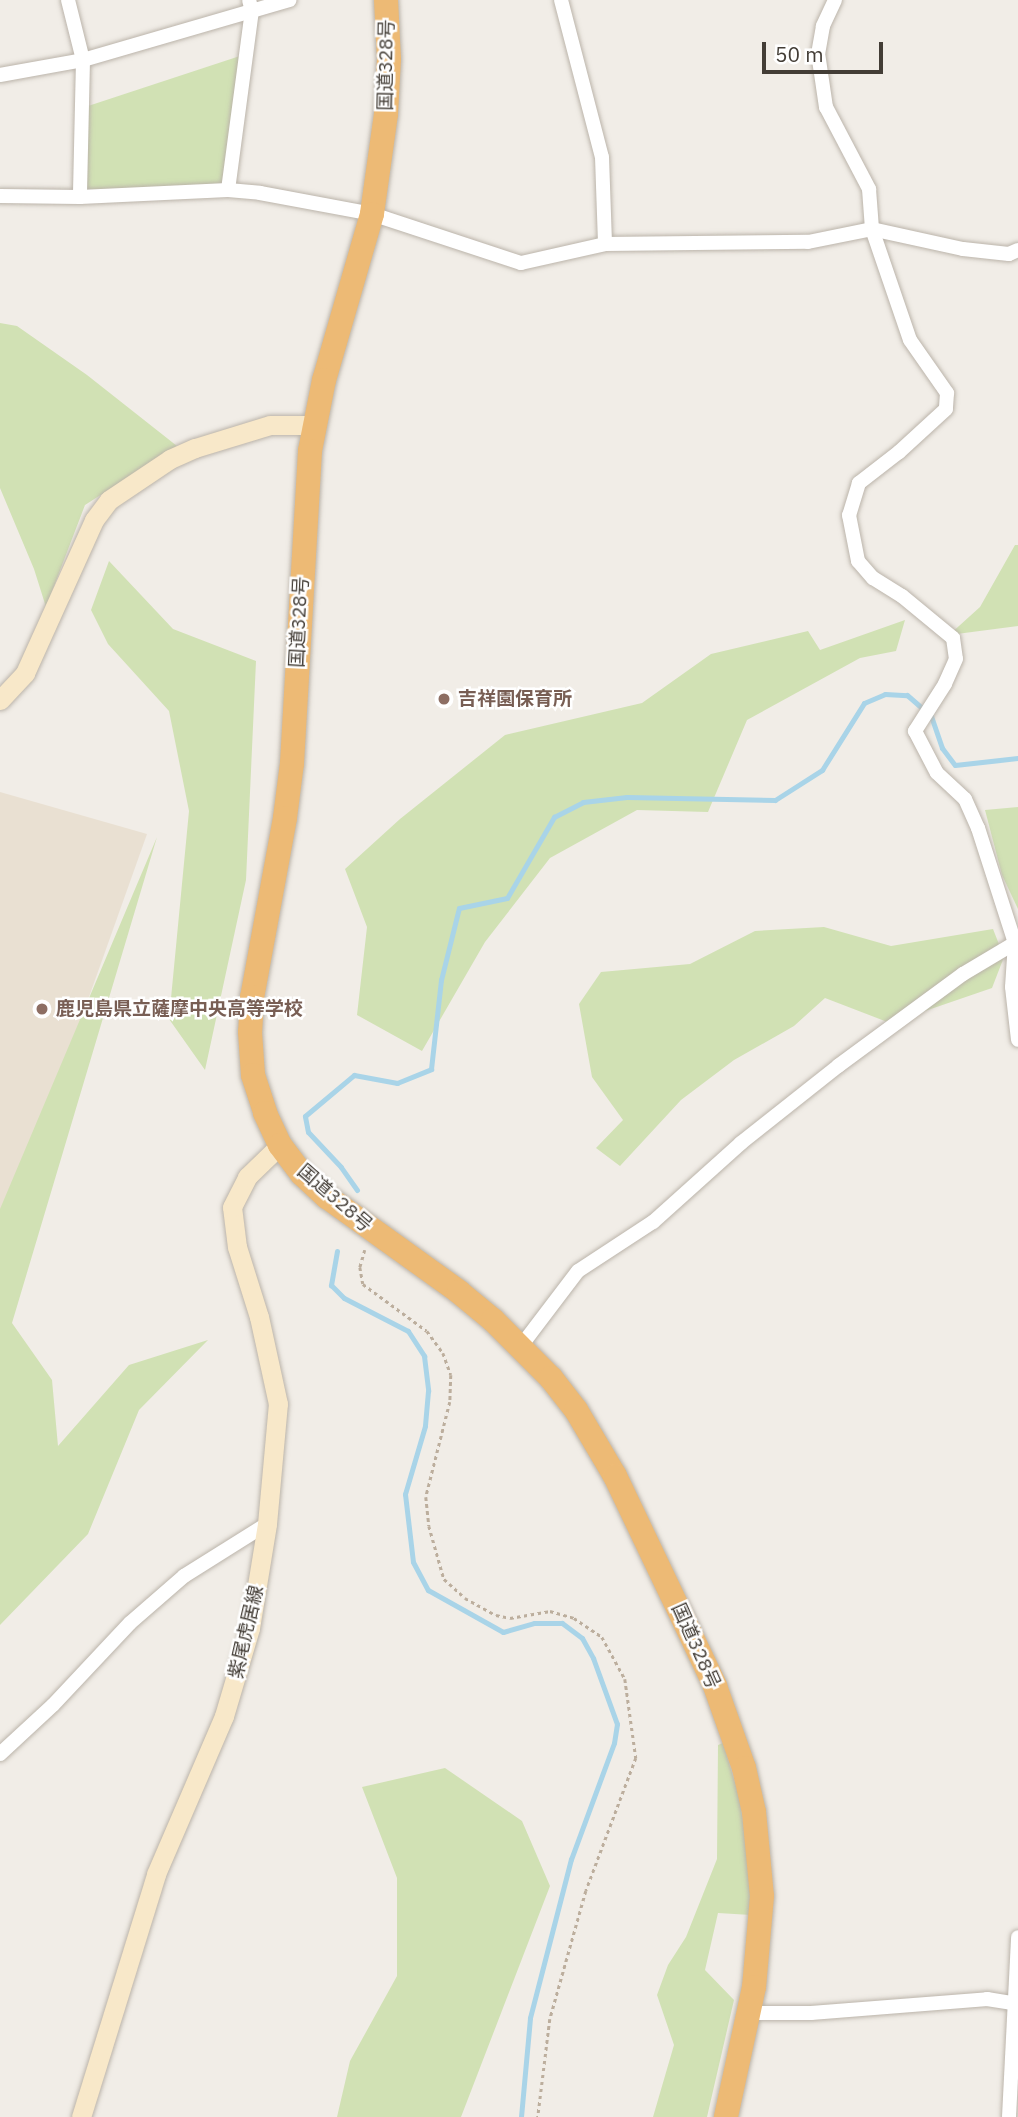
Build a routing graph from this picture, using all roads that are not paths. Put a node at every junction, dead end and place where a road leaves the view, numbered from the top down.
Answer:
1 (68, 0) edge
2 (289, 0) edge
3 (386, 0) edge
4 (561, 0) edge
5 (835, 0) edge
6 (251, 5) edge
7 (83, 60) junction
8 (0, 75) edge
9 (228, 190) junction
10 (0, 196) edge
11 (80, 197) junction
12 (372, 214) junction
13 (872, 229) junction
14 (605, 244) junction
15 (1018, 250) edge
16 (313, 425) junction
17 (0, 700) edge
18 (1015, 943) junction
19 (1018, 1040) edge
20 (280, 1145) junction
21 (522, 1346) junction
22 (267, 1524) junction
23 (0, 1754) edge
24 (1018, 1937) edge
25 (1013, 2003) junction
26 (748, 2012) junction
27 (80, 2117) edge
28 (726, 2117) edge
29 (1009, 2117) edge

1 - 7 street
2 - 6 street
3 - 12 highway, 国道328号
4 - 14 street
5 - 13 street
6 - 7 street
6 - 9 street
7 - 8 street
7 - 11 street
9 - 11 street
9 - 12 street
10 - 11 street
12 - 14 street
12 - 16 highway, 国道328号
13 - 14 street
13 - 15 street
13 - 18 street
16 - 17 main road
16 - 20 highway, 国道328号
18 - 19 street
18 - 21 street
20 - 21 highway, 国道328号
20 - 22 main road, 紫尾虎居線
21 - 26 highway, 国道328号
22 - 23 street
22 - 27 main road, 紫尾虎居線
24 - 25 street
25 - 26 street
25 - 29 street
26 - 28 highway, 国道328号

